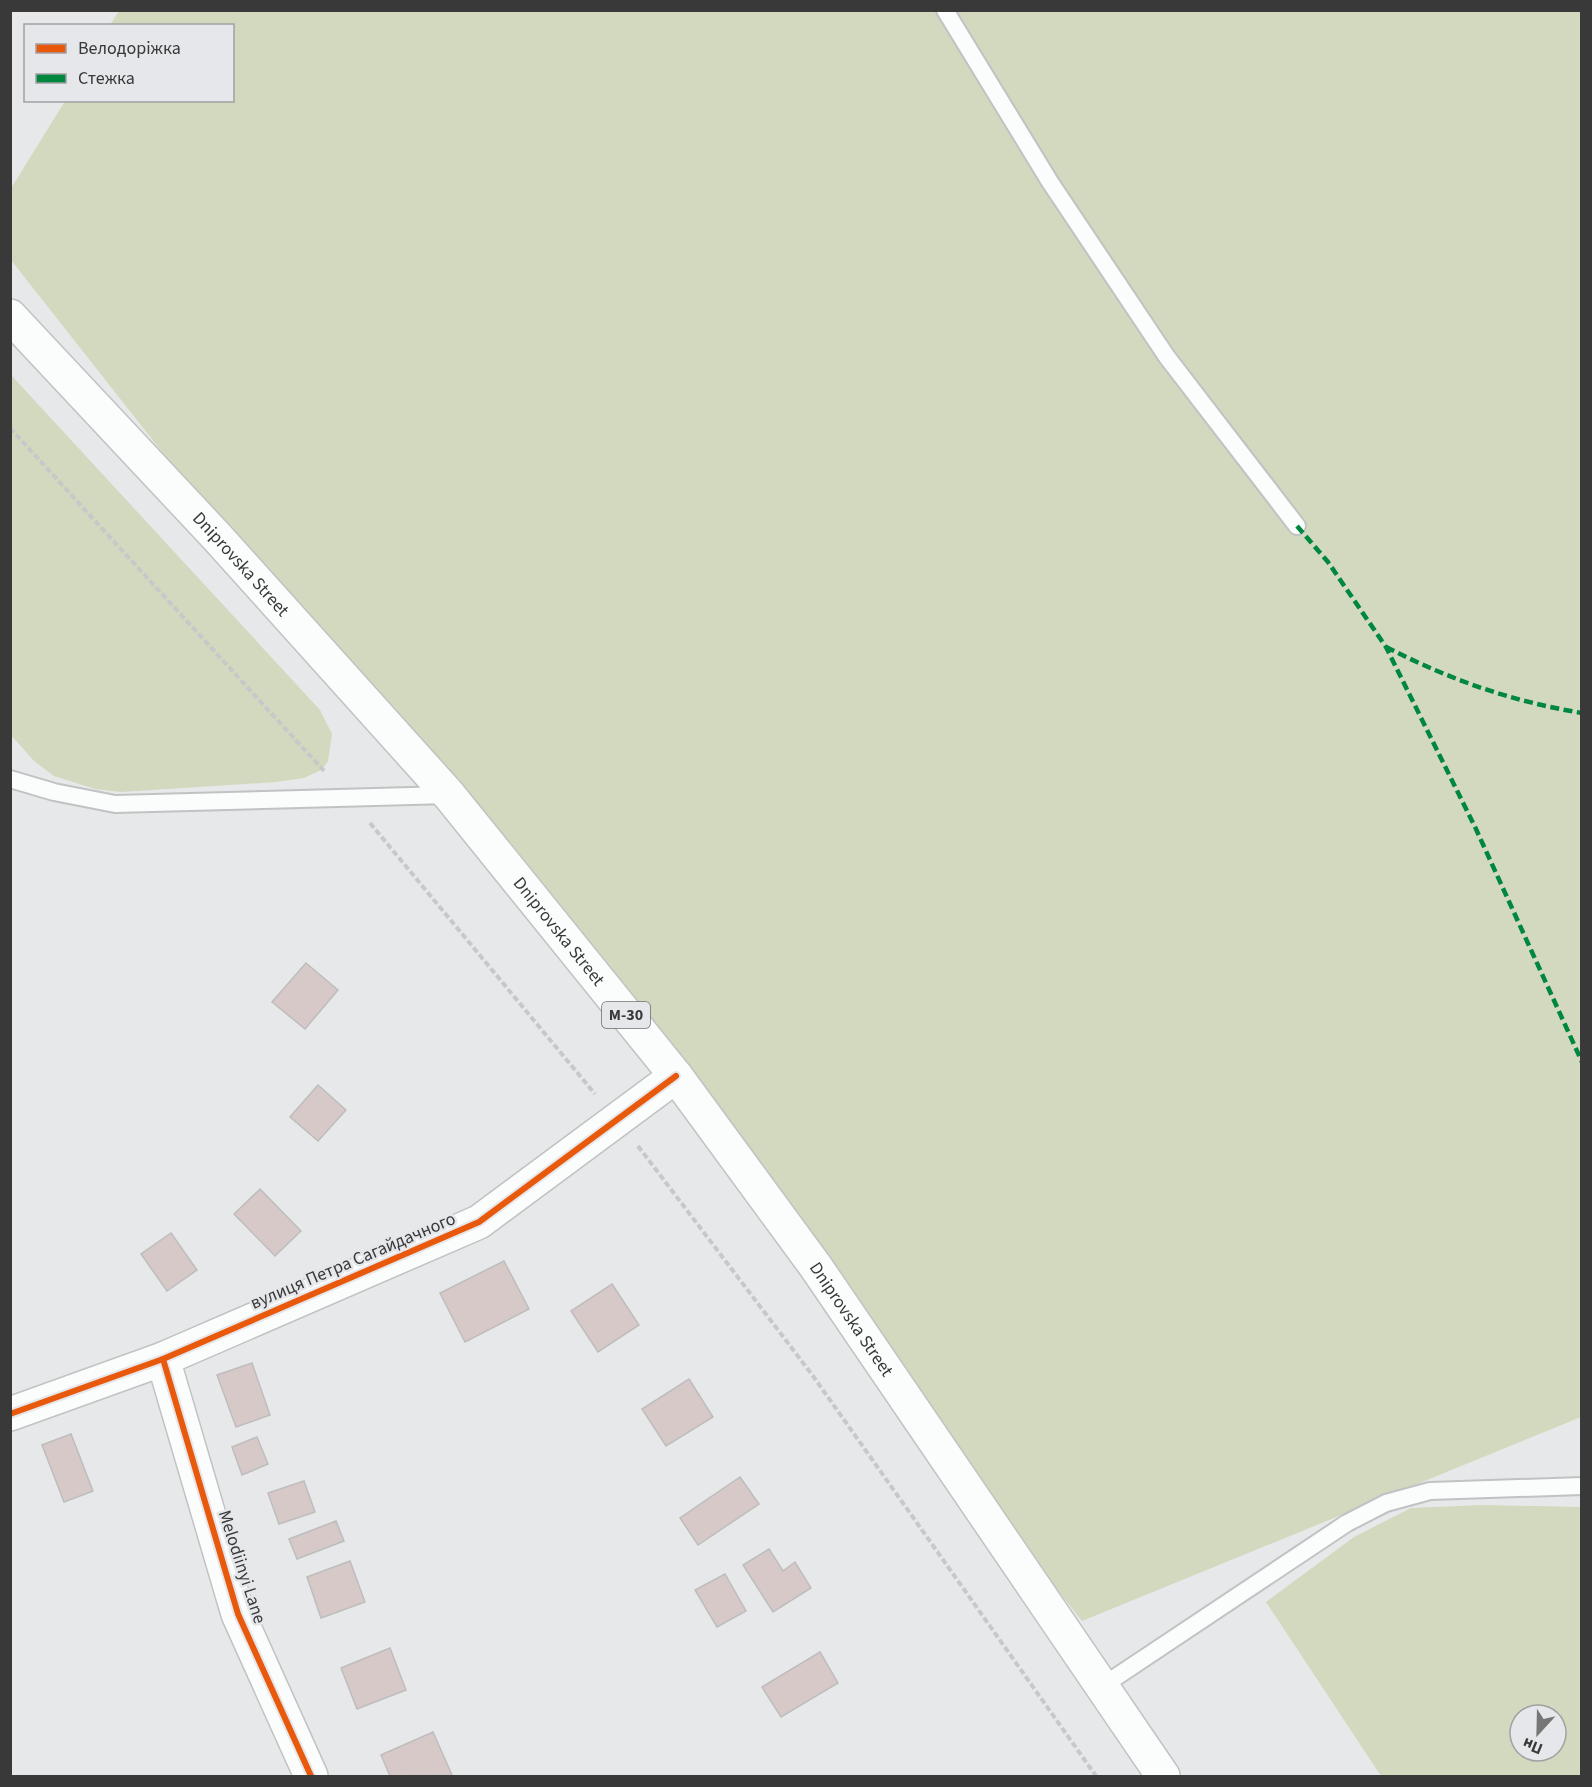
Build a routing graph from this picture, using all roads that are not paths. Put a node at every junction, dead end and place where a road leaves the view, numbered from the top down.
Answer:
1 (945, 10) edge
2 (10, 316) edge
3 (1297, 526) dead end
4 (10, 779) edge
5 (449, 795) junction
6 (676, 1076) junction
7 (163, 1359) junction
8 (10, 1414) edge
9 (1581, 1486) edge
10 (1104, 1685) junction
11 (311, 1776) edge
12 (1163, 1776) edge

1 - 3 lane
2 - 5 main road, Dniprovska Street / М-30
4 - 5 lane
5 - 6 main road, Dniprovska Street / М-30
6 - 7 main road, вулиця Петра Сагайдачного
6 - 10 main road, Dniprovska Street / М-30
7 - 8 main road, вулиця Петра Сагайдачного
7 - 11 main road, Melodiinyi Lane
9 - 10 lane
10 - 12 main road, Dniprovska Street / М-30

